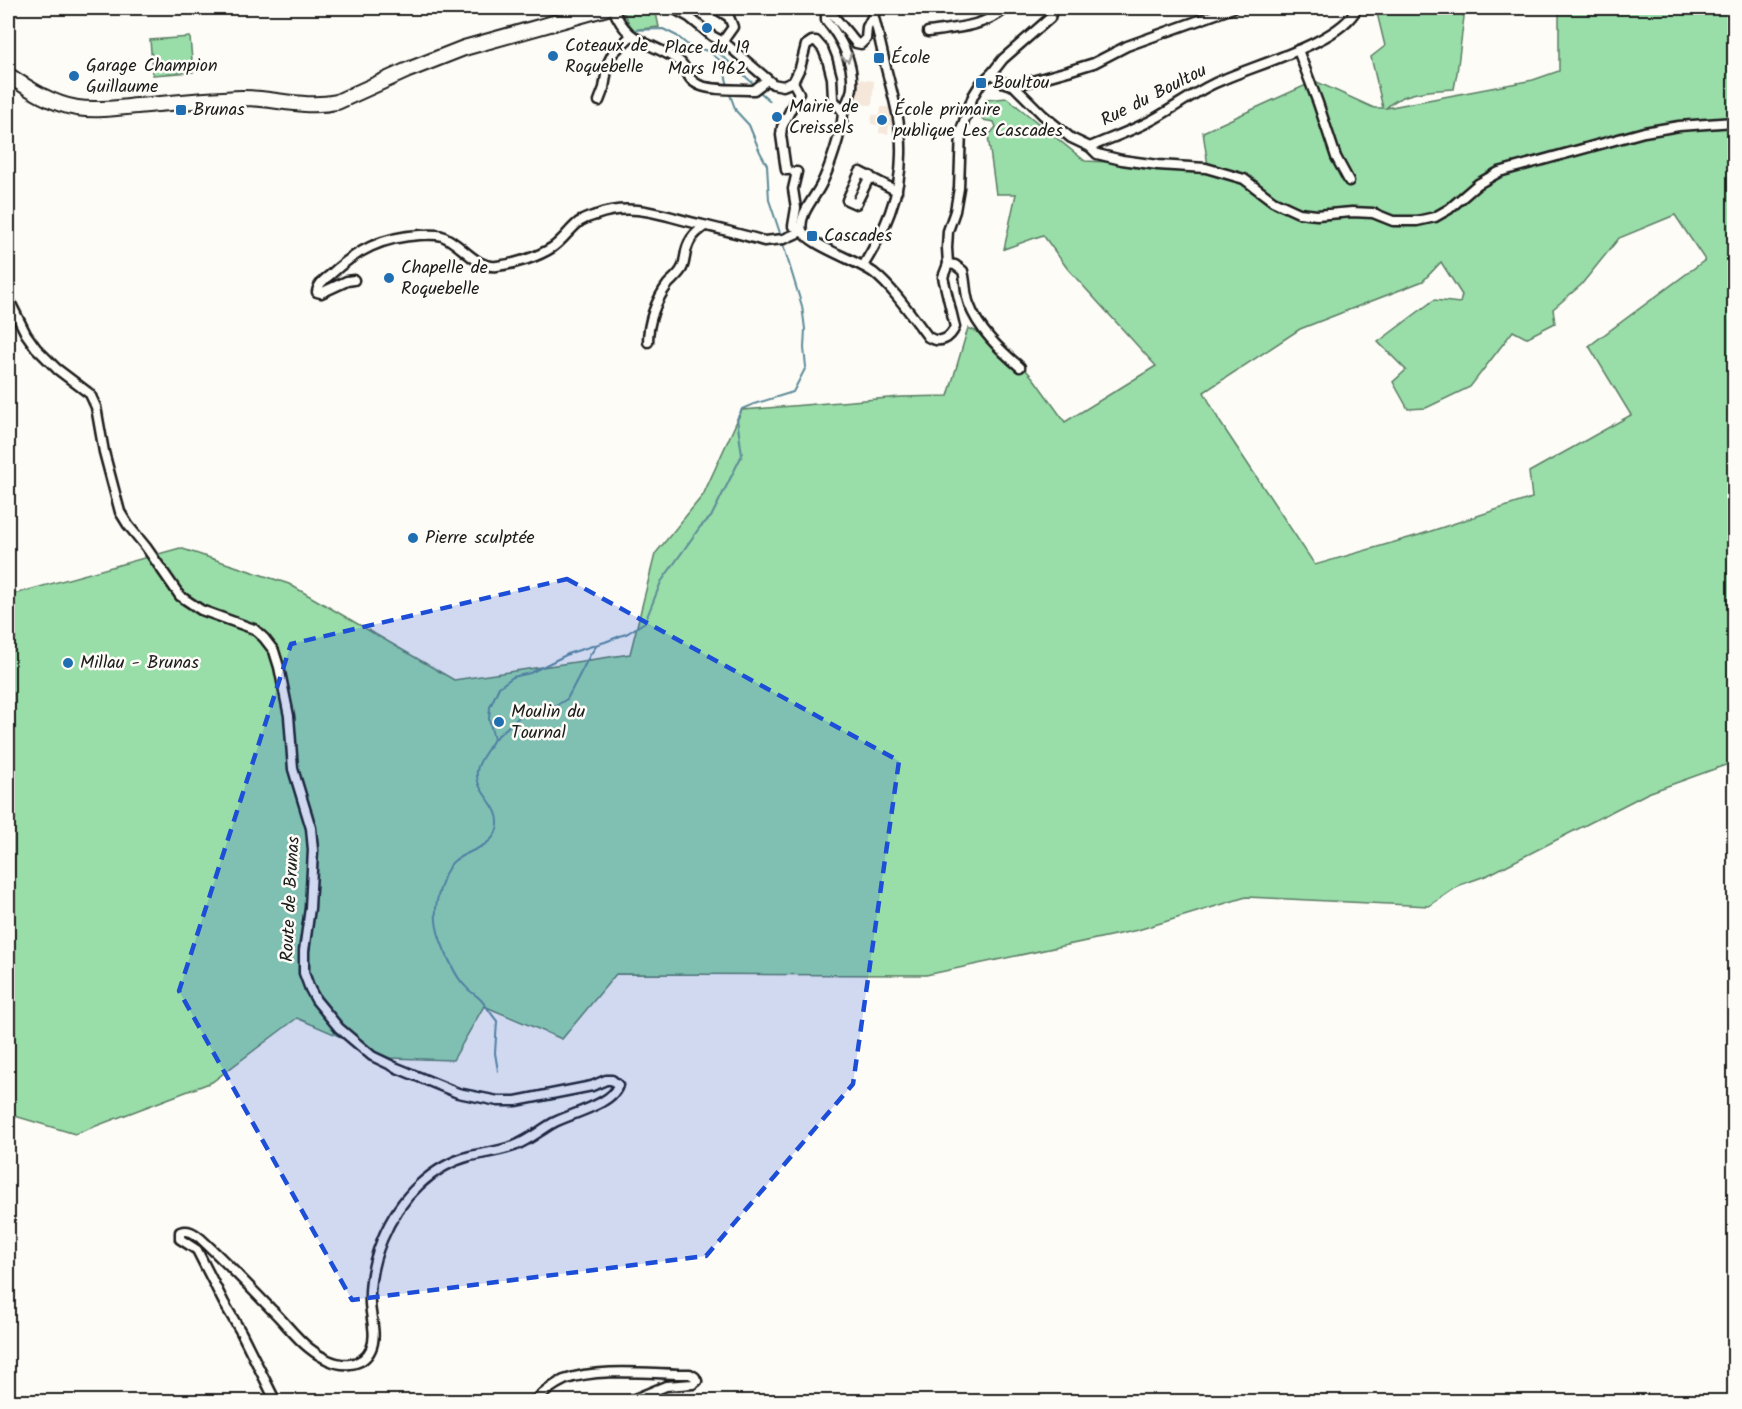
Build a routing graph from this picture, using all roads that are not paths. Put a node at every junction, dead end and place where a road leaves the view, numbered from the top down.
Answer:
1 (607, 8) edge
2 (613, 8) edge
3 (676, 8) edge
4 (715, 8) edge
5 (827, 8) edge
6 (1006, 8) edge
7 (1053, 8) edge
8 (1233, 8) edge
9 (1357, 8) edge
10 (875, 11) edge
11 (928, 32) dead end
12 (631, 36) junction
13 (723, 41) junction
14 (1298, 50) junction
15 (992, 73) junction
16 (8, 75) edge
17 (767, 80) junction
18 (793, 82) junction
19 (1014, 86) junction
20 (599, 101) dead end
21 (843, 112) junction
22 (1734, 122) edge
23 (1090, 147) junction
24 (870, 176) dead end
25 (1349, 181) dead end
26 (897, 191) junction
27 (705, 226) junction
28 (801, 229) junction
29 (948, 264) junction
30 (864, 265) junction
31 (354, 280) dead end
32 (8, 298) edge
33 (648, 342) dead end
34 (1020, 367) dead end
35 (276, 1401) edge
36 (534, 1401) edge
37 (627, 1401) edge

1 - 16 main road
2 - 12 street
3 - 13 street
4 - 13 street
5 - 10 street
5 -> 21 street
6 - 11 street
7 - 15 street
8 - 19 street
9 - 14 street, Rue du Boultou
10 - 26 street
12 - 17 street
12 - 20 street
13 - 17 street
14 - 23 street, Rue du Boultou
14 - 25 street
15 - 19 street, Rue du Boultou
15 - 29 street
17 - 18 street
18 - 21 street
18 - 28 street
19 - 23 street, Rue du Boultou
21 - 28 street
22 - 23 street
24 - 26 street
26 - 30 street
27 - 28 street
27 - 31 street
27 - 33 street
28 - 30 street
29 - 30 street
29 - 34 street
32 - 35 street, Route de Brunas
36 - 37 street

